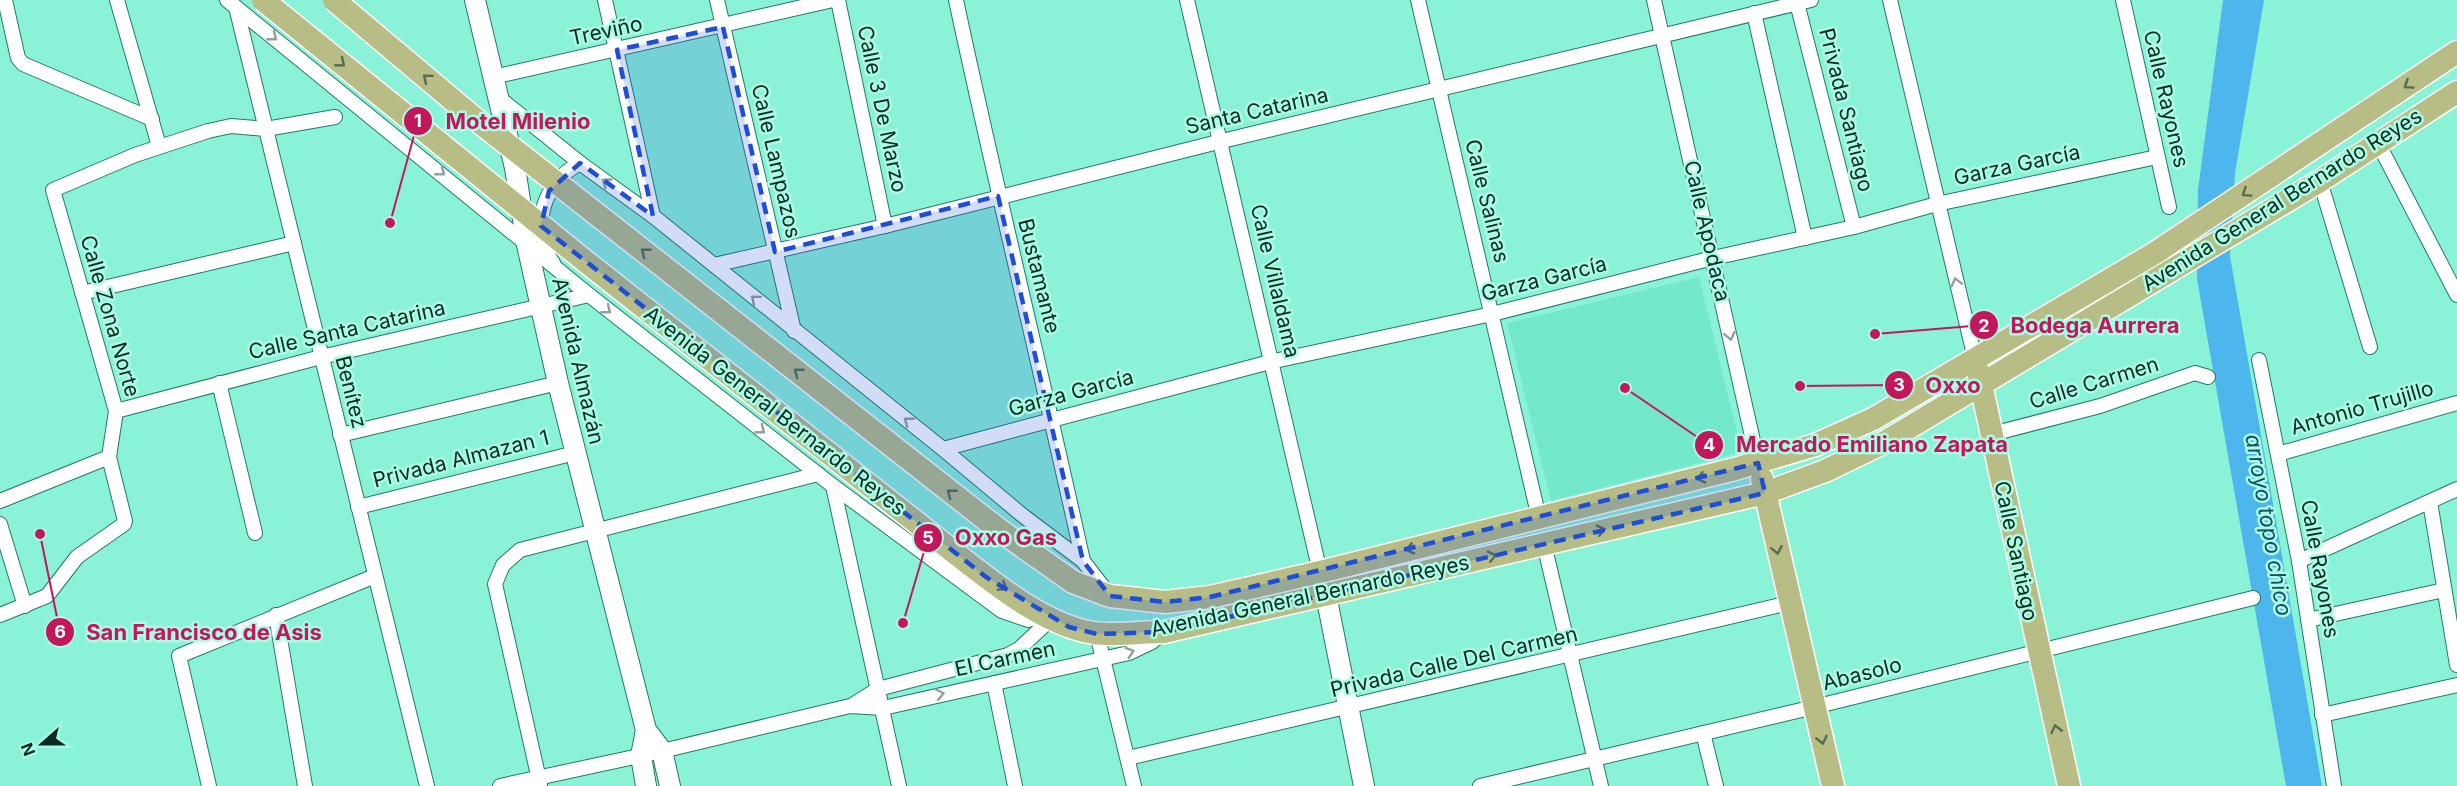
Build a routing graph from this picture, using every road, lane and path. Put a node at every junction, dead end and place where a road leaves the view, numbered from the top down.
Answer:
1 (117, 0) edge
2 (263, 0) edge
3 (334, 0) edge
4 (476, 0) edge
5 (605, 0) edge
6 (717, 0) edge
7 (836, 0) edge
8 (956, 0) edge
9 (1187, 0) edge
10 (1418, 0) edge
11 (1654, 0) edge
12 (1890, 0) edge
13 (2122, 0) edge
14 (1804, 2) edge
15 (232, 4) edge
16 (4, 6) edge
17 (1754, 14) junction
18 (723, 27) junction
19 (1663, 35) junction
20 (617, 50) junction
21 (2457, 52) edge
22 (494, 77) junction
23 (1438, 90) junction
24 (2457, 93) edge
25 (498, 97) junction
26 (335, 117) dead end
27 (152, 119) junction
28 (266, 129) junction
29 (1218, 142) junction
30 (2378, 143) junction
31 (159, 146) junction
32 (2157, 157) junction
33 (580, 163) junction
34 (2320, 181) junction
35 (998, 196) junction
36 (1937, 204) junction
37 (2169, 207) dead end
38 (653, 216) junction
39 (885, 226) junction
40 (1854, 227) junction
41 (1805, 238) junction
42 (294, 243) junction
43 (527, 245) junction
44 (775, 252) junction
45 (1713, 258) junction
46 (714, 265) junction
47 (563, 274) junction
48 (82, 293) junction
49 (2457, 295) edge
50 (588, 296) junction
51 (540, 306) junction
52 (1492, 314) junction
53 (794, 331) junction
54 (2370, 347) dead end
55 (321, 357) junction
56 (1975, 359) junction
57 (2259, 360) dead end
58 (1270, 362) junction
59 (2208, 377) dead end
60 (219, 383) junction
61 (558, 383) junction
62 (1981, 385) junction
63 (2457, 403) edge
64 (116, 411) junction
65 (1052, 420) junction
66 (1992, 434) junction
67 (340, 435) junction
68 (943, 449) junction
69 (575, 453) junction
70 (2278, 454) junction
71 (109, 457) junction
72 (1758, 463) junction
73 (818, 474) junction
74 (833, 486) junction
75 (2457, 489) edge
76 (1765, 493) junction
77 (0, 501) edge
78 (2430, 502) junction
79 (358, 507) junction
80 (1539, 518) junction
81 (0, 524) edge
82 (596, 531) junction
83 (255, 533) dead end
84 (1544, 544) junction
85 (1083, 561) junction
86 (2299, 561) junction
87 (1320, 572) junction
88 (375, 576) junction
89 (2444, 590) junction
90 (1326, 595) junction
91 (1110, 596) junction
92 (2253, 598) dead end
93 (1789, 603) junction
94 (25, 606) junction
95 (0, 615) edge
96 (276, 615) junction
97 (1049, 617) junction
98 (2308, 620) junction
99 (1164, 632) junction
100 (1097, 634) junction
101 (2038, 652) junction
102 (1571, 656) junction
103 (1103, 658) junction
104 (2457, 665) edge
105 (994, 683) junction
106 (2457, 685) edge
107 (878, 689) junction
108 (850, 706) junction
109 (1814, 707) junction
110 (883, 708) junction
111 (1347, 709) junction
112 (2322, 715) junction
113 (646, 730) junction
114 (1703, 734) junction
115 (662, 752) junction
116 (641, 756) junction
117 (1128, 759) junction
118 (1596, 759) junction
119 (540, 782) edge
120 (209, 786) edge
121 (305, 786) edge
122 (427, 786) edge
123 (500, 786) edge
124 (646, 786) edge
125 (670, 786) edge
126 (899, 786) edge
127 (1015, 786) edge
128 (1134, 786) edge
129 (1364, 786) edge
130 (1482, 786) edge
131 (1601, 786) edge
132 (1716, 786) edge
133 (1833, 786) edge
134 (2069, 786) edge
135 (2334, 786) edge

1 - 27 street
2 -> 97 main road, Avenida General Bernardo Reyes, bridge
91 -> 3 main road, Avenida General Bernardo Reyes, bridge
4 - 22 main road, Avenida Almazán
5 - 20 street
6 - 18 street, Calle Lampazos
7 - 18 street, Treviño
7 - 39 street, Calle 3 De Marzo
8 - 35 street, Bustamante
9 - 29 street, Calle Villaldama
10 - 23 street, Calle Salinas
11 - 19 street, Calle Apodaca
12 - 36 street, Calle Santiago
13 - 32 street, Calle Rayones
14 - 17 street, Santa Catarina
14 - 40 street, Privada Santiago
15 - 28 street, Benítez
15 -> 43 street
16 - 27 street
17 - 19 street, Santa Catarina
17 - 41 street
18 - 20 street, Treviño
18 - 44 street, Calle Lampazos
19 - 23 street, Santa Catarina
19 - 45 street, Calle Apodaca
20 - 22 street, Treviño
20 - 38 street
21 -> 56 main road, Avenida General Bernardo Reyes
22 - 25 main road, Avenida Almazán
23 - 29 street, Santa Catarina
23 - 52 street, Calle Salinas
24 - 30 main road, Avenida General Bernardo Reyes
25 - 33 street
25 - 43 main road, Avenida Almazán
26 - 28 street
27 - 31 street
28 - 31 street
28 - 42 street, Benítez
29 - 35 street, Santa Catarina
29 - 58 street, Calle Villaldama
30 - 34 main road, Avenida General Bernardo Reyes
30 - 49 street
31 - 48 street, Calle Zona Norte
32 - 36 street, Garza García
32 - 37 street, Calle Rayones
38 -> 33 street
33 - 47 street
34 - 54 street
34 - 62 main road, Avenida General Bernardo Reyes
35 - 39 street, Santa Catarina
35 - 65 street, Bustamante
36 - 40 street, Garza García
56 -> 36 street, Calle Santiago
38 - 46 street
39 - 44 street, Santa Catarina
40 - 41 street, Garza García
41 - 45 street, Garza García
42 - 48 street
42 - 55 street, Benítez
43 - 47 street
43 - 51 main road, Avenida Almazán
44 - 46 street, Santa Catarina
44 - 53 street, Calle Lampazos
45 - 52 street, Garza García
45 -> 72 street, Calle Apodaca
53 -> 46 street
47 - 50 street
48 - 64 street, Calle Zona Norte
50 - 51 street, Calle Santa Catarina
50 -> 73 street
51 - 55 street, Calle Santa Catarina
51 - 61 main road, Avenida Almazán
52 - 58 street, Garza García
52 - 80 street, Calle Salinas
68 -> 53 street
55 - 60 street, Calle Santa Catarina
55 - 67 street, Benítez
56 - 62 main road, Calle Santiago
56 - 72 main road, Avenida General Bernardo Reyes
57 - 70 street, Calle Rayones
58 - 65 street, Garza García
58 - 87 street, Calle Villaldama
59 - 66 street, Calle Carmen
60 - 64 street, Calle Santa Catarina
60 - 83 street
61 - 67 street
61 - 69 main road, Avenida Almazán
62 - 66 main road, Calle Santiago
62 - 76 main road, Avenida General Bernardo Reyes
63 - 70 street, Antonio Trujillo
64 - 71 street, Calle Zona Norte
65 - 68 street, Garza García
65 - 85 street, Bustamante
66 - 101 main road, Calle Santiago
67 - 79 street, Benítez
68 - 85 street
69 - 79 street, Privada Almazan 1
69 - 82 main road, Avenida Almazán
70 - 86 street, Calle Rayones
71 - 77 street
71 - 94 street, Calle Zona Norte
72 - 76 main road
72 -> 80 main road, Avenida General Bernardo Reyes
73 - 74 street
73 - 82 street
74 - 97 street
74 - 107 street
75 - 78 street
84 -> 76 main road, Avenida General Bernardo Reyes
76 -> 93 main road
78 - 86 street
78 - 89 street
79 - 88 street, Benítez
80 -> 87 main road, Avenida General Bernardo Reyes
81 - 94 street
82 - 113 main road, Avenida Almazán
82 - 119 street
90 -> 84 main road, Avenida General Bernardo Reyes
84 - 102 street
85 - 91 street
86 - 98 street, Calle Rayones
87 - 91 main road, Avenida General Bernardo Reyes
88 - 96 street
88 - 122 street, Benítez
89 - 98 street
89 - 104 street
90 - 99 main road, Avenida General Bernardo Reyes
90 - 111 main road
92 - 101 street, Abasolo
93 - 102 street, Privada Calle Del Carmen
93 - 109 main road
94 - 95 street
96 - 120 street
96 - 121 street
97 - 100 main road, Avenida General Bernardo Reyes
97 - 107 street, El Carmen
98 - 112 street, Calle Rayones
99 - 100 main road, Avenida General Bernardo Reyes
103 -> 99 street, El Carmen
100 - 103 street
101 - 109 street, Abasolo
134 -> 101 main road, Calle Santiago
102 - 111 street, Privada Calle Del Carmen
102 - 118 street
103 - 105 street, El Carmen
103 - 117 street
110 -> 105 street, El Carmen
105 - 127 street
106 - 112 street
107 - 108 street, El Carmen
107 - 110 street
108 - 110 street, El Carmen
108 - 115 street, El Carmen
109 - 114 street, Abasolo
109 -> 133 main road
110 - 126 street
111 - 117 street, Privada Calle Del Carmen
111 - 129 main road
112 - 135 street, Calle Rayones
113 - 115 main road, Avenida Almazán
113 - 116 main road, Avenida Almazán
114 - 118 street, Abasolo
114 - 132 street
115 - 116 street, El Carmen
115 - 125 main road, Avenida Almazán
116 - 119 street, El Carmen
116 - 124 main road, Avenida Almazán
117 - 128 street
118 - 130 street, Abasolo
118 - 131 street
119 - 123 street, El Carmen

